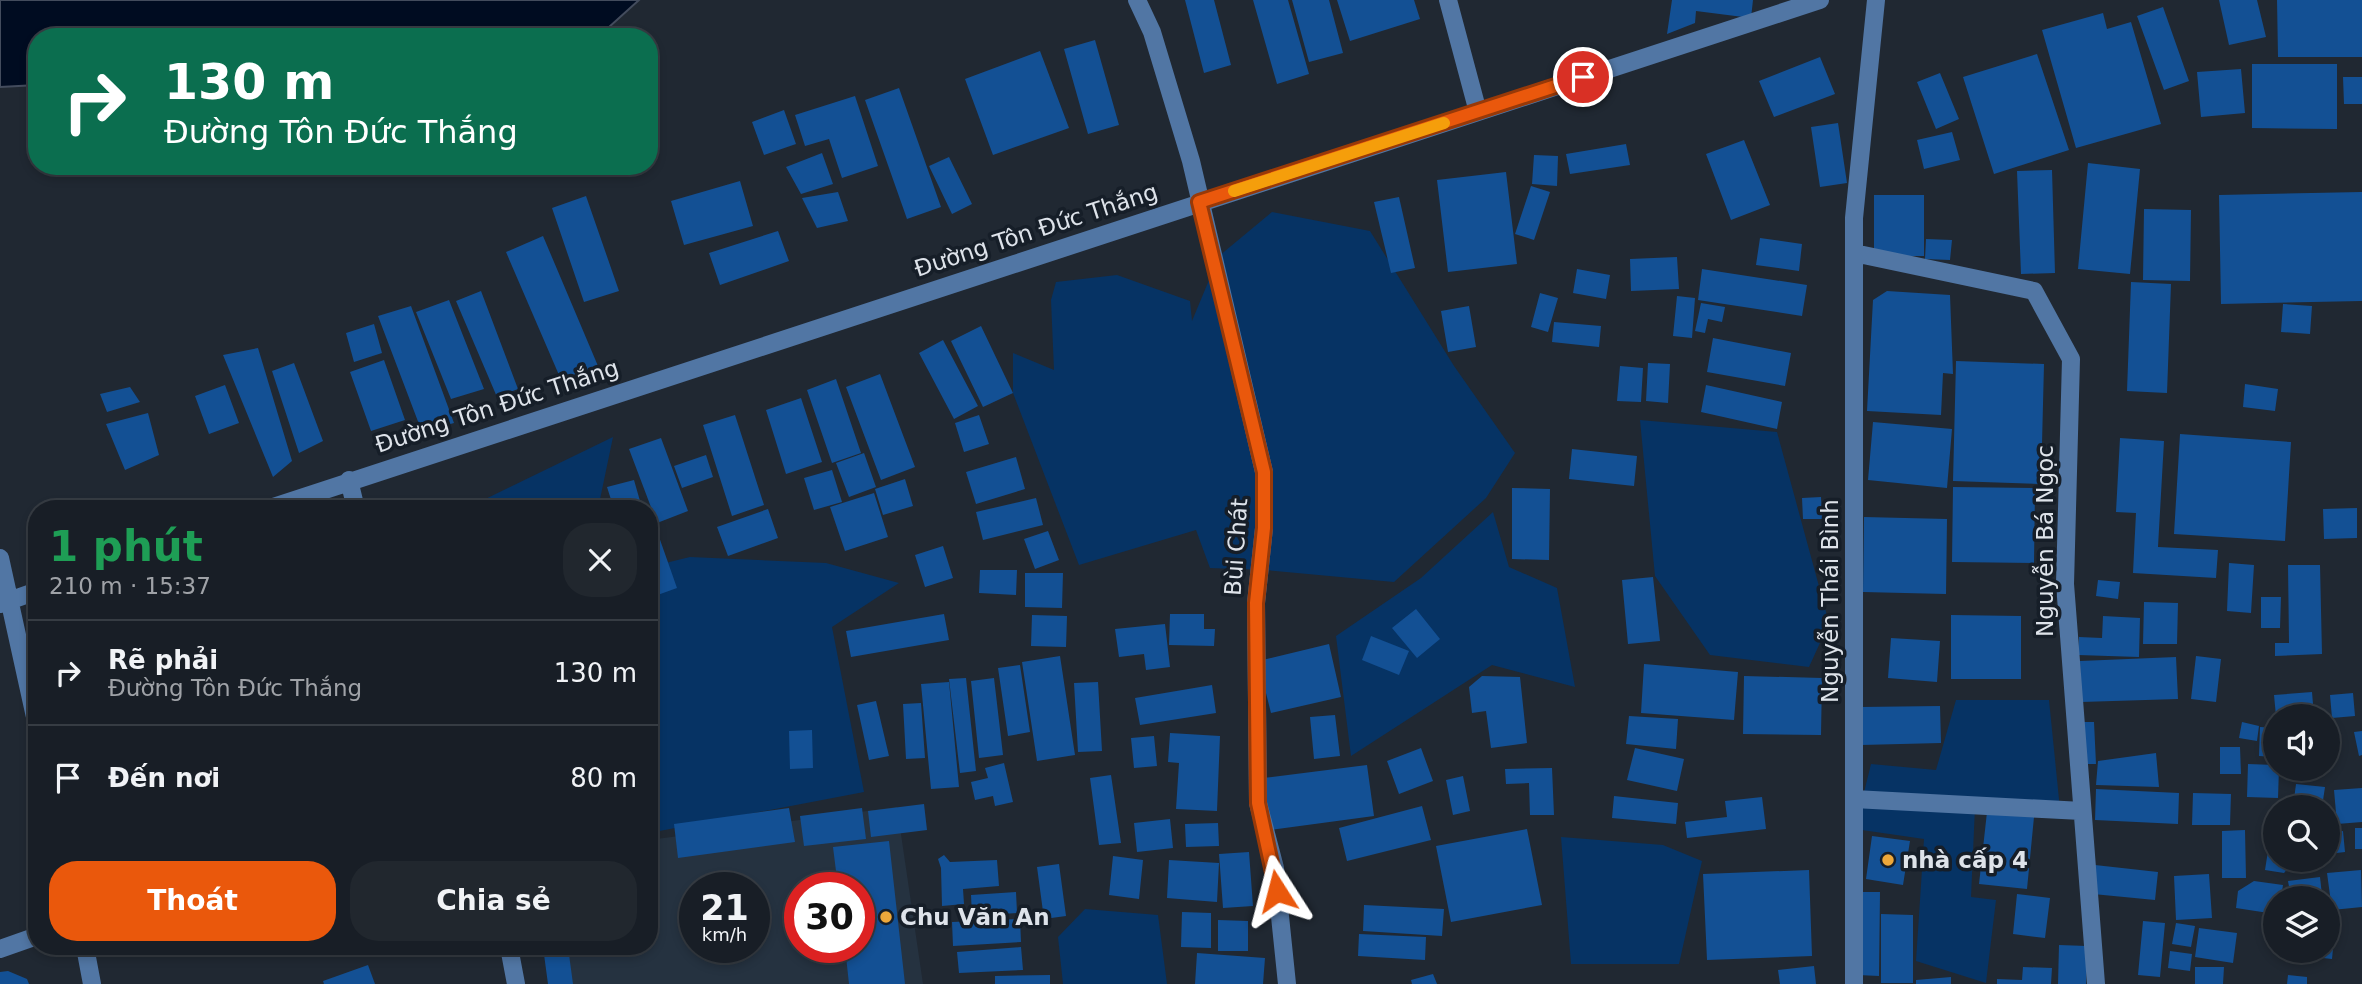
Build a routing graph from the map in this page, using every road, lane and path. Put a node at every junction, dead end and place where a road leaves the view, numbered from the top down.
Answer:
1 (1137, 0) edge
2 (1448, 0) edge
3 (1820, 0) edge
4 (1876, 0) edge
5 (1478, 111) junction
6 (1199, 202) junction
7 (1854, 254) junction
8 (349, 480) junction
9 (292, 500) edge
10 (354, 500) edge
11 (0, 558) edge
12 (28, 594) edge
13 (4, 602) edge
14 (28, 692) edge
15 (1854, 799) junction
16 (2082, 811) junction
17 (28, 939) edge
18 (0, 949) edge
19 (87, 955) edge
20 (511, 955) edge
21 (92, 984) edge
22 (516, 984) edge
23 (1287, 984) edge
24 (1854, 984) edge
25 (2096, 984) edge

1 - 6 street, Bùi Chát
2 - 5 street
3 - 5 street, Đường Tôn Đức Thắng
4 - 7 street, Nguyễn Thái Bình
5 - 6 street, Đường Tôn Đức Thắng
6 - 8 street, Đường Tôn Đức Thắng
6 - 23 street, Bùi Chát
7 - 15 street, Nguyễn Thái Bình
7 - 16 street, Nguyễn Bá Ngọc
8 - 9 street, Đường Tôn Đức Thắng
8 - 10 street
11 - 13 street
12 - 13 street
13 - 14 street
15 - 16 street
15 - 24 street, Nguyễn Thái Bình
16 - 25 street, Nguyễn Bá Ngọc
17 - 18 street
19 - 21 street
20 - 22 street

